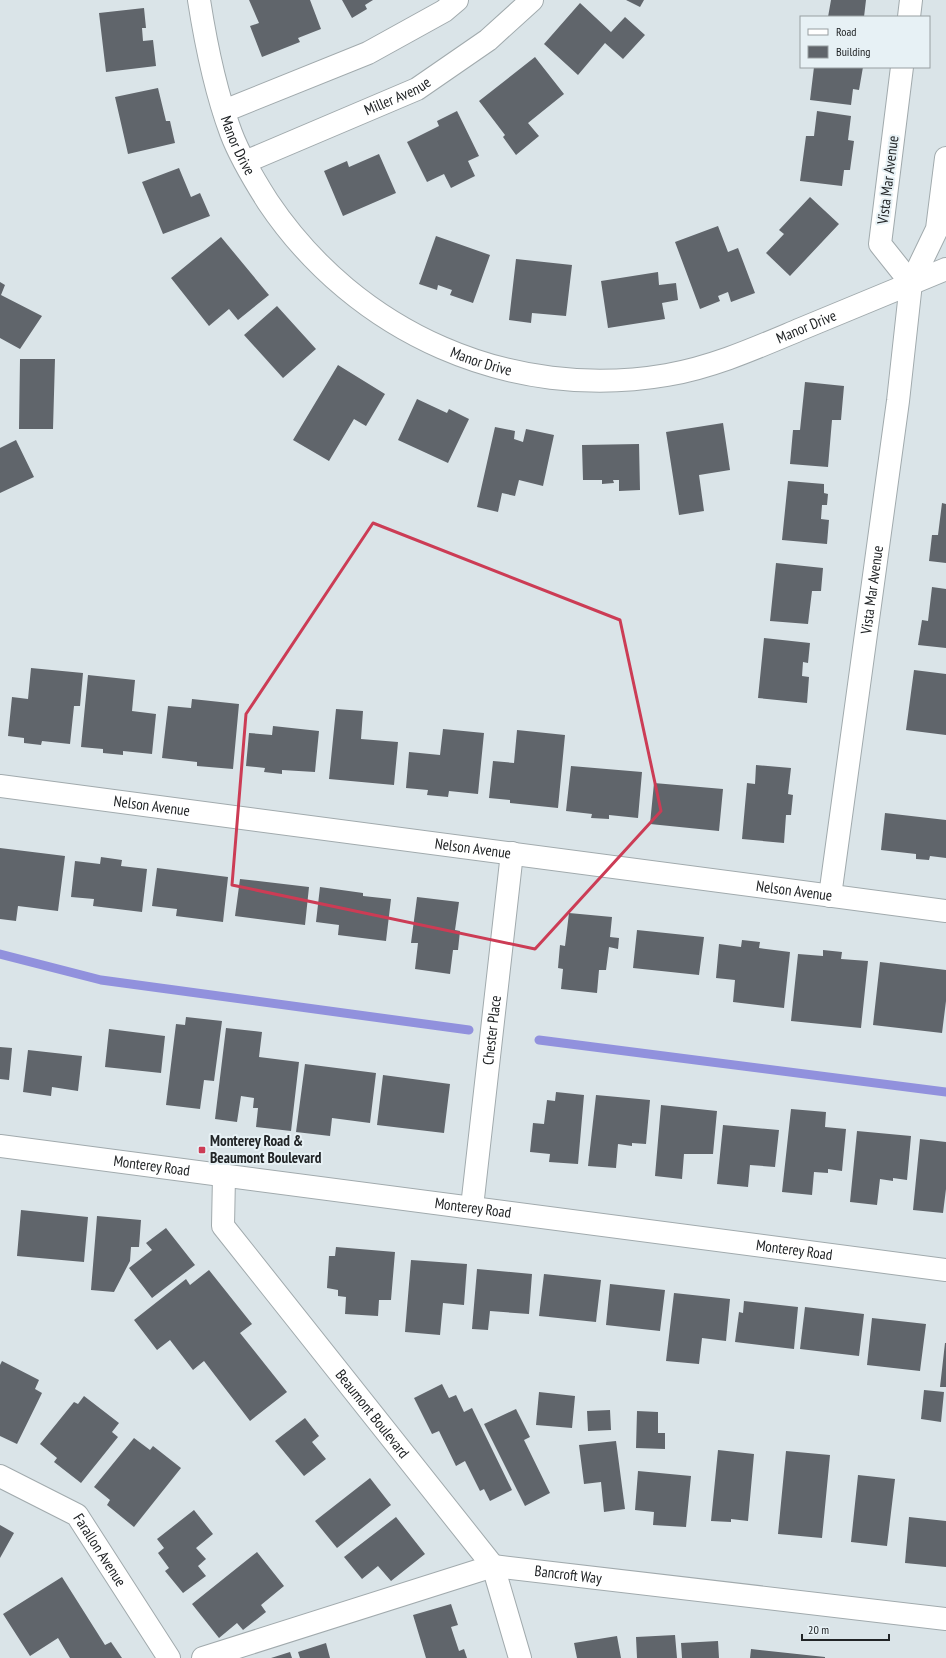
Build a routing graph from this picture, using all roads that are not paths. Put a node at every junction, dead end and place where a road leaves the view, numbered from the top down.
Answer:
1 (198, 0) edge
2 (456, 0) edge
3 (532, 0) edge
4 (911, 0) edge
5 (909, 16) edge
6 (902, 68) edge
7 (224, 111) junction
8 (946, 158) edge
9 (245, 162) junction
10 (946, 269) edge
11 (911, 283) junction
12 (0, 786) edge
13 (512, 853) junction
14 (830, 896) junction
15 (946, 911) edge
16 (0, 1146) edge
17 (224, 1176) junction
18 (472, 1208) junction
19 (946, 1270) edge
20 (0, 1476) edge
21 (493, 1566) junction
22 (946, 1619) edge
23 (169, 1658) edge
24 (202, 1658) edge
25 (520, 1658) edge

1 - 7 street, Manor Drive
2 - 7 street
3 - 9 street, Miller Avenue
4 - 5 street
6 - 11 street, Vista Mar Avenue
7 - 9 street, Manor Drive
8 - 11 street, Vista Mar Avenue
9 - 11 street, Manor Drive
10 - 11 street, Manor Drive
11 - 14 street, Vista Mar Avenue
12 - 13 street, Nelson Avenue
13 - 14 street, Nelson Avenue
13 - 18 street, Chester Place
14 - 15 street, Nelson Avenue
16 - 17 street, Monterey Road
17 - 18 street, Monterey Road
17 - 21 street, Beaumont Boulevard
18 - 19 street, Monterey Road
20 - 23 street, Farallon Avenue
21 - 22 street, Bancroft Way
21 - 24 street, Bancroft Way
21 - 25 street, Beaumont Boulevard

